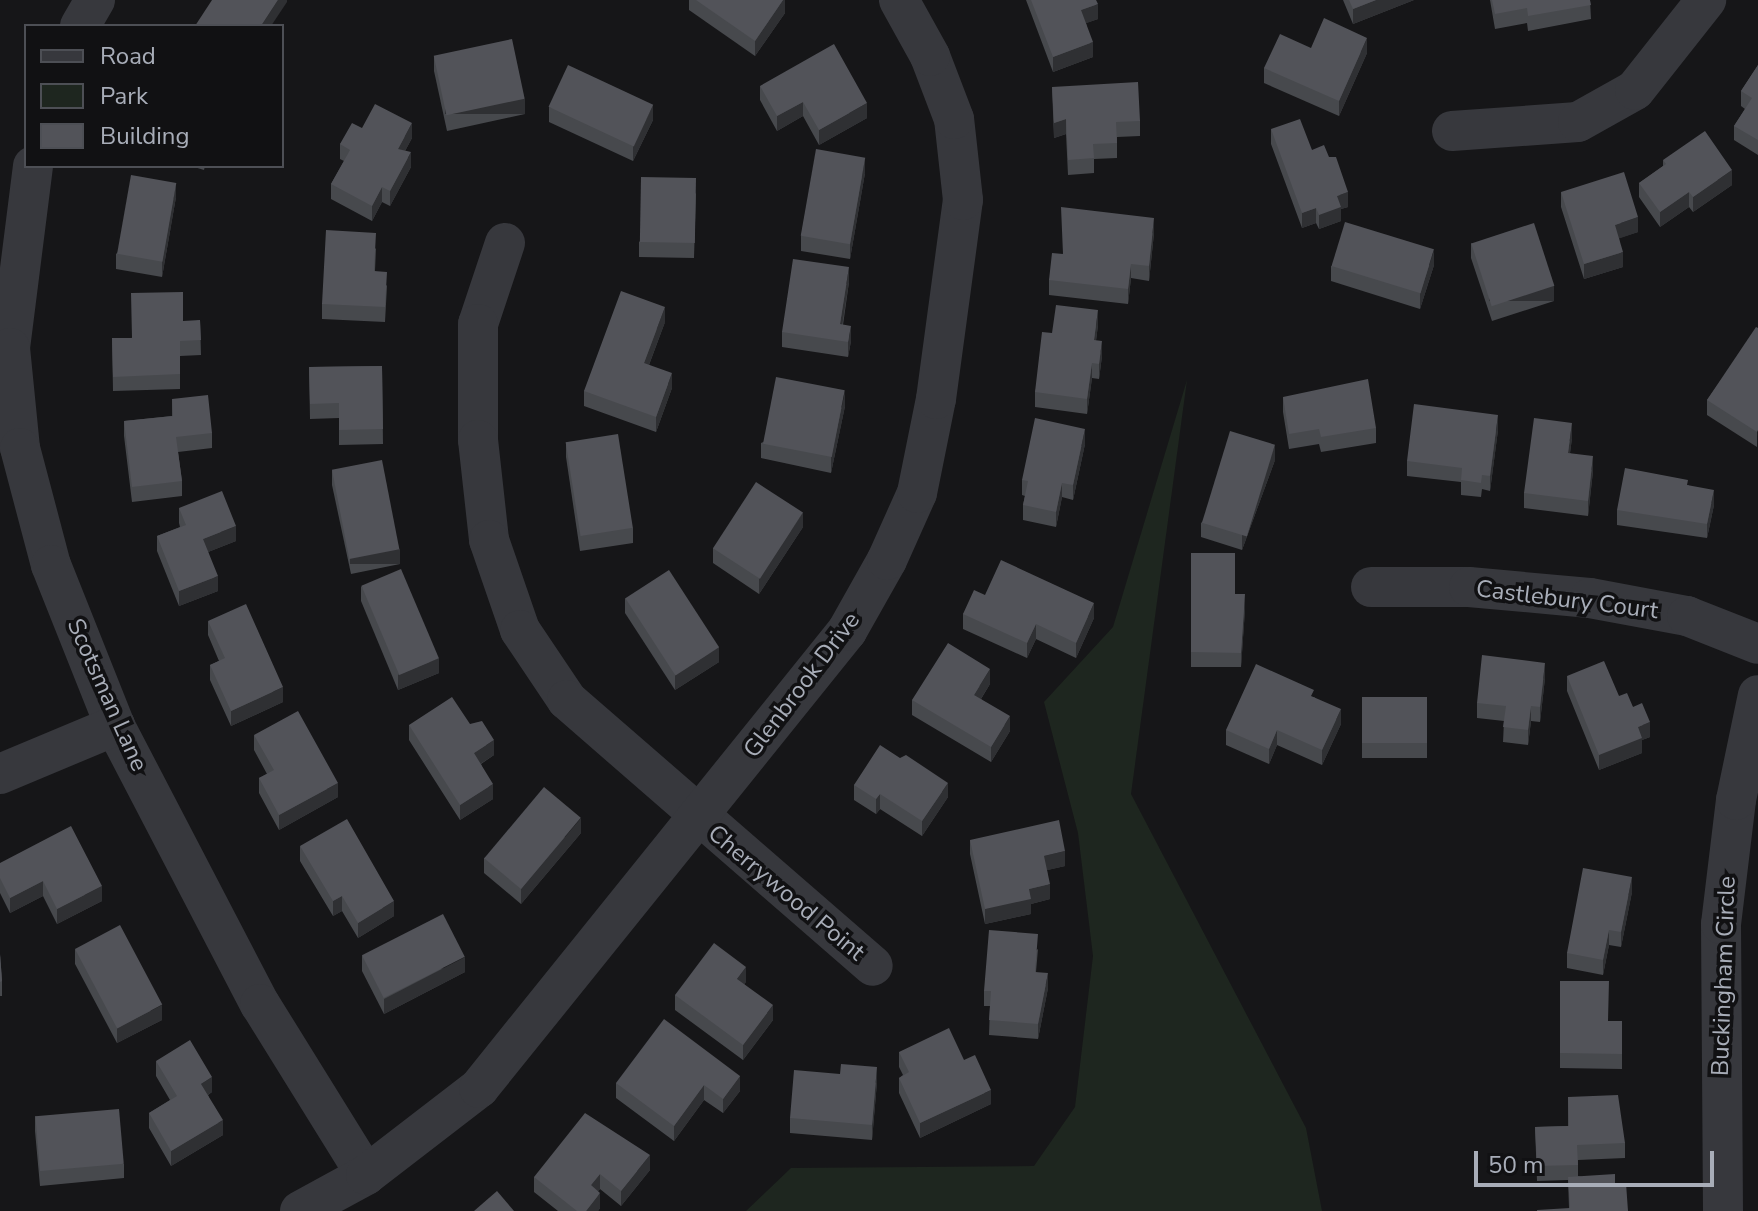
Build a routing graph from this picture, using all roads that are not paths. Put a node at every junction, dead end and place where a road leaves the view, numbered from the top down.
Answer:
1 (95, 0) edge
2 (899, 0) edge
3 (1706, 0) edge
4 (81, 24) edge
5 (1452, 131) dead end
6 (33, 168) edge
7 (505, 243) dead end
8 (1371, 587) dead end
9 (1758, 644) edge
10 (1758, 695) edge
11 (115, 726) junction
12 (0, 774) edge
13 (700, 820) junction
14 (873, 966) dead end
15 (366, 1175) junction
16 (300, 1211) edge
17 (1723, 1211) edge

1 - 4 street
2 - 13 street, Glenbrook Drive
3 - 5 street
6 - 11 street, Scotsman Lane
7 - 13 street, Cherrywood Point
8 - 9 street, Castlebury Court
10 - 17 street, Buckingham Circle
11 - 12 street
11 - 15 street, Scotsman Lane
13 - 14 street, Cherrywood Point
13 - 15 street, Glenbrook Drive
15 - 16 street, Glenbrook Drive

